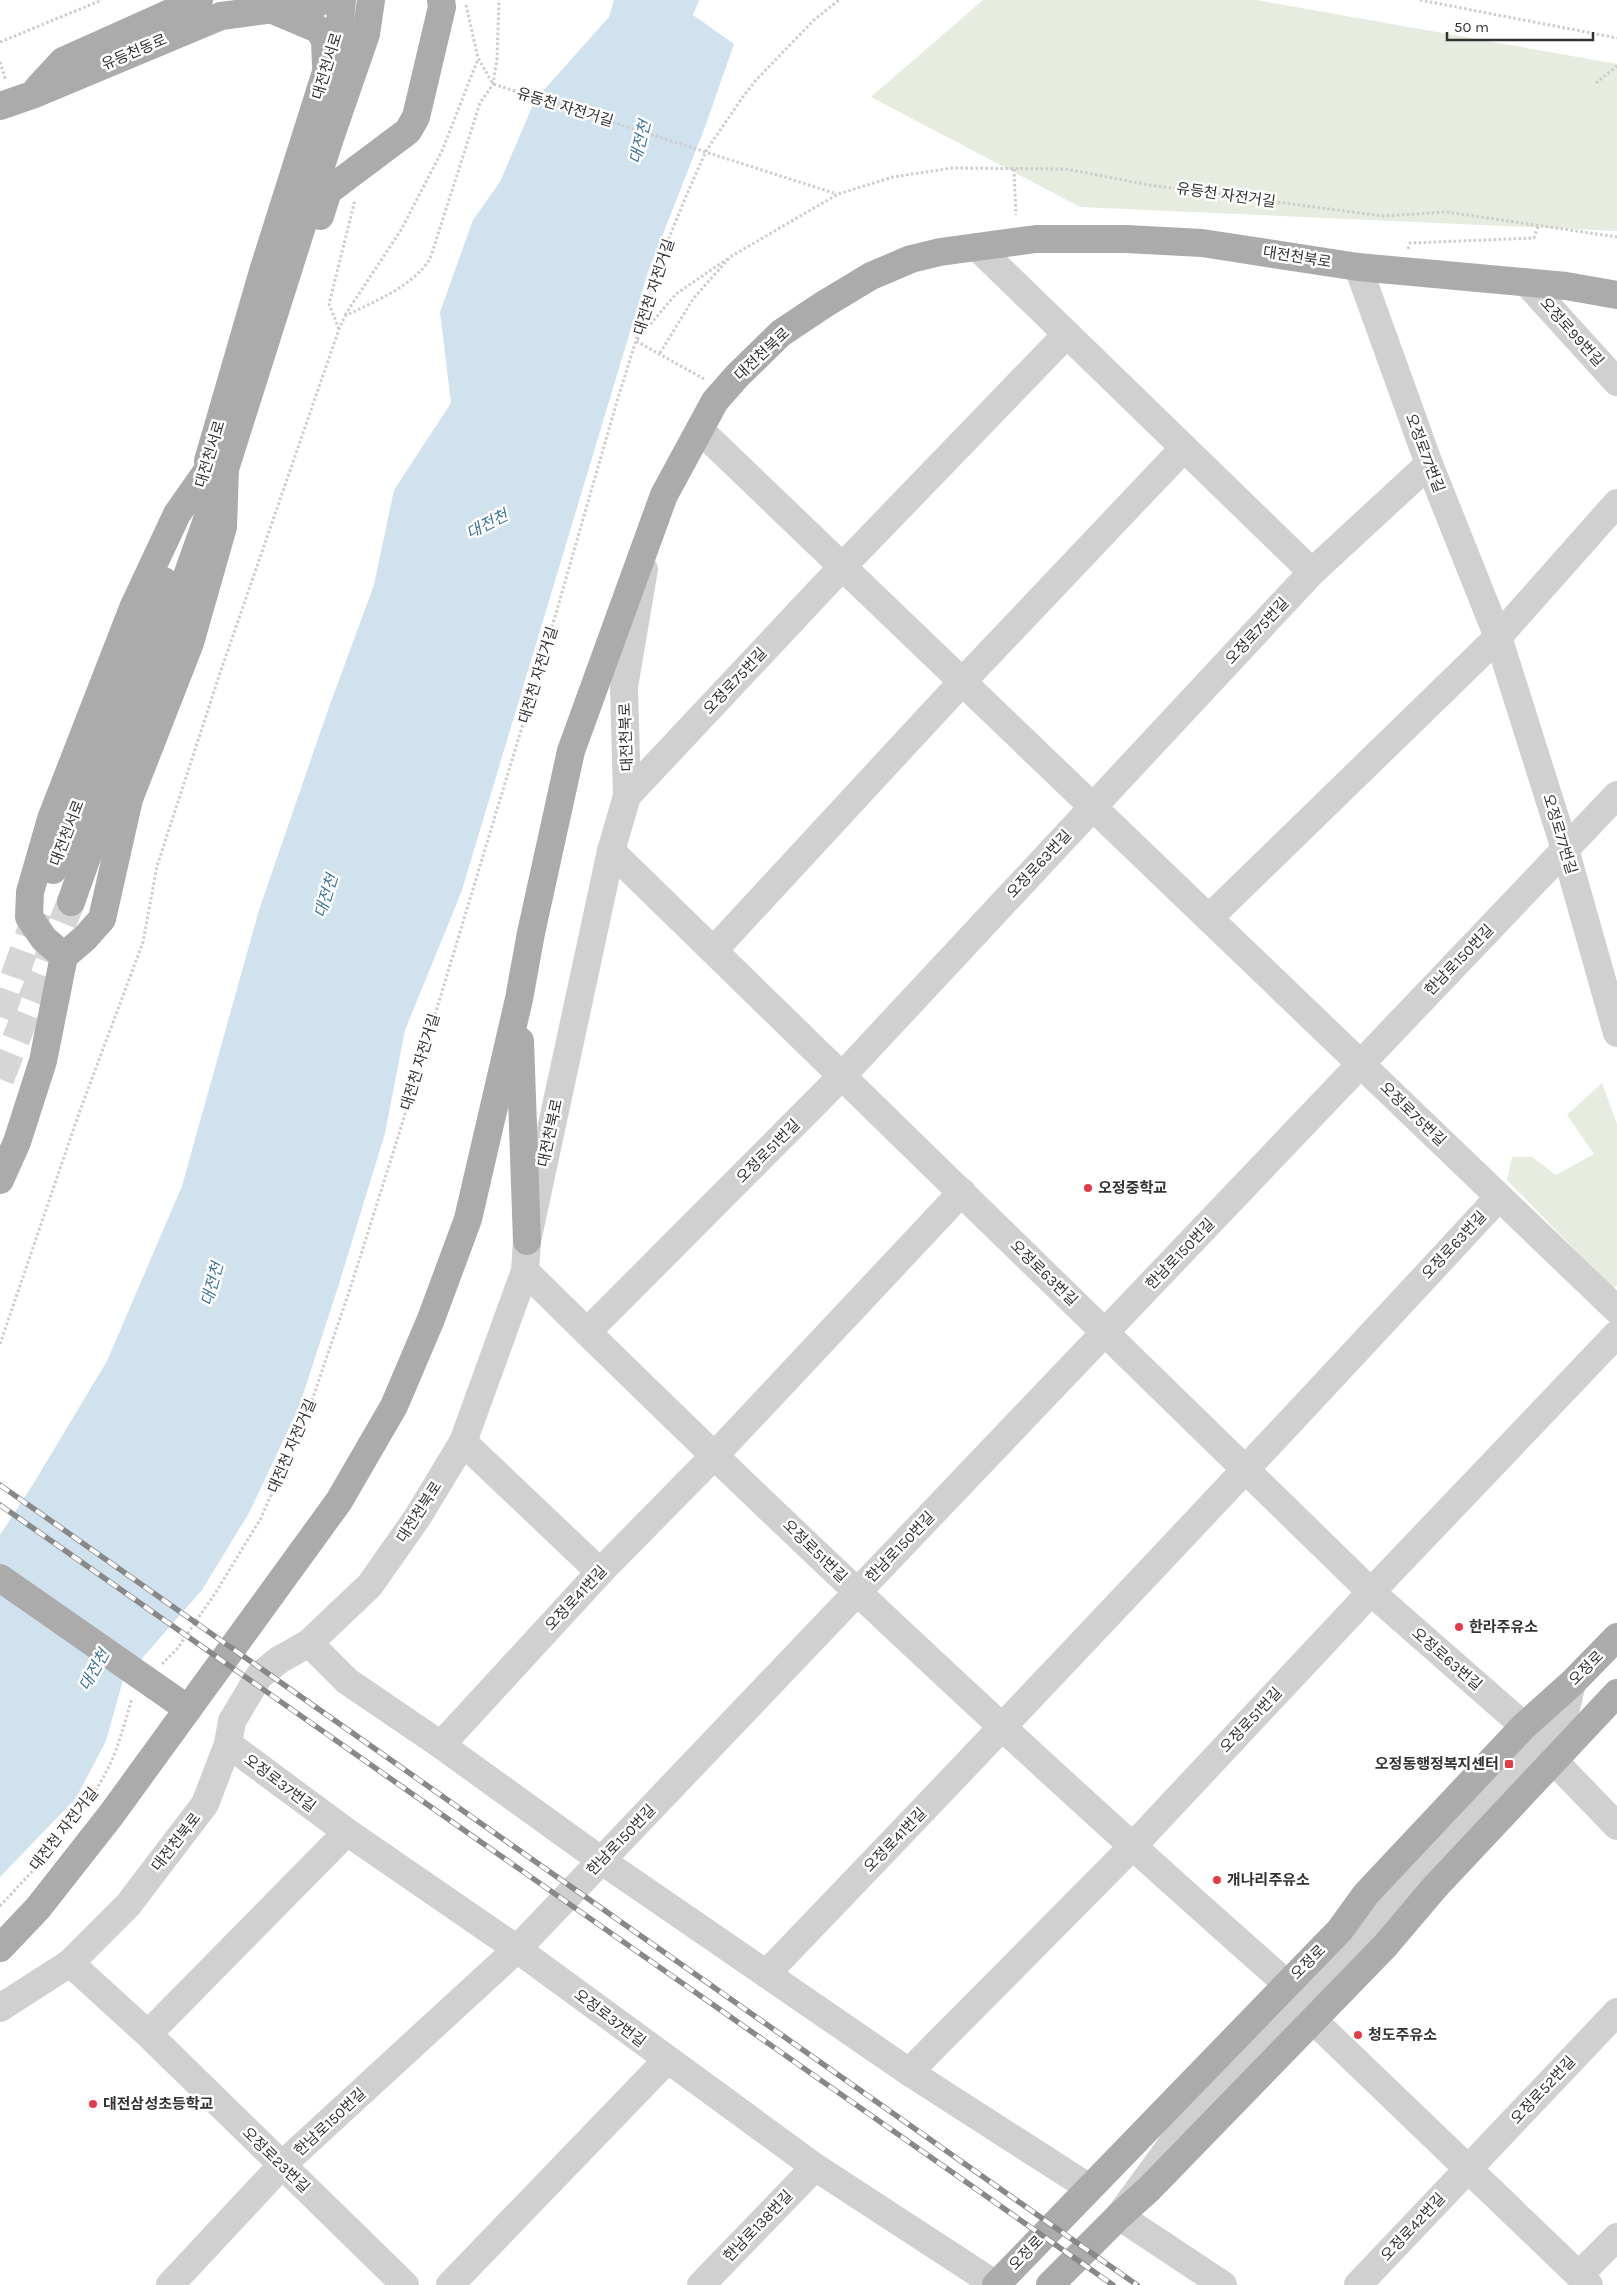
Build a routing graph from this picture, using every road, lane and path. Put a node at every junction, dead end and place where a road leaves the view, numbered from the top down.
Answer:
1 (102, 0) edge
2 (199, 0) edge
3 (324, 0) edge
4 (342, 0) edge
5 (371, 0) edge
6 (441, 0) edge
7 (465, 0) edge
8 (499, 0) edge
9 (838, 0) edge
10 (1420, 0) edge
11 (270, 8) junction
12 (1617, 38) edge
13 (0, 42) edge
14 (478, 58) junction
15 (1617, 66) edge
16 (326, 71) junction
17 (1596, 83) dead end
18 (492, 84) junction
19 (32, 95) junction
20 (0, 106) edge
21 (706, 151) junction
22 (1014, 168) junction
23 (357, 192) dead end
24 (838, 194) junction
25 (1016, 215) dead end
26 (1538, 226) junction
27 (1617, 237) edge
28 (976, 247) junction
29 (730, 257) junction
30 (1358, 267) junction
31 (1402, 271) junction
32 (1527, 283) junction
33 (1617, 285) edge
34 (1566, 286) junction
35 (1617, 295) edge
36 (345, 316) junction
37 (273, 322) junction
38 (339, 329) junction
39 (1067, 334) junction
40 (636, 341) junction
41 (660, 353) junction
42 (681, 365) dead end
43 (1617, 382) edge
44 (701, 431) junction
45 (1184, 448) junction
46 (1429, 464) junction
47 (215, 472) junction
48 (1617, 503) edge
49 (651, 532) junction
50 (842, 567) junction
51 (1312, 572) junction
52 (1498, 637) junction
53 (962, 682) junction
54 (1617, 795) edge
55 (627, 796) junction
56 (1092, 807) junction
57 (1565, 849) junction
58 (612, 851) junction
59 (43, 896) tunnel mouth
60 (71, 902) tunnel mouth
61 (1209, 918) junction
62 (714, 950) junction
63 (64, 956) junction
64 (519, 999) junction
65 (1617, 1033) edge
66 (1361, 1064) junction
67 (842, 1076) junction
68 (0, 1180) edge
69 (962, 1192) junction
70 (1499, 1196) junction
71 (527, 1241) junction
72 (524, 1271) junction
73 (1617, 1310) edge
74 (587, 1332) junction
75 (1105, 1332) junction
76 (1617, 1334) edge
77 (0, 1344) edge
78 (463, 1442) junction
79 (715, 1455) junction
80 (1246, 1470) junction
81 (600, 1572) junction
82 (0, 1578) edge
83 (858, 1592) junction
84 (1371, 1592) junction
85 (1617, 1637) edge
86 (309, 1643) junction
87 (142, 1678) junction
88 (1572, 1683) junction
89 (1617, 1693) edge
90 (188, 1709) junction
91 (1524, 1726) junction
92 (1003, 1728) junction
93 (228, 1744) junction
94 (441, 1745) junction
95 (1553, 1760) junction
96 (111, 1815) junction
97 (1617, 1826) edge
98 (347, 1832) junction
99 (1132, 1847) junction
100 (602, 1860) junction
101 (1435, 1887) junction
102 (0, 1906) edge
103 (1340, 1930) junction
104 (0, 1948) edge
105 (517, 1949) junction
106 (70, 1962) junction
107 (0, 1967) edge
108 (766, 1974) junction
109 (1287, 1984) junction
110 (0, 2008) edge
111 (1617, 2012) edge
112 (1314, 2020) junction
113 (148, 2034) junction
114 (667, 2060) junction
115 (909, 2072) junction
116 (282, 2166) junction
117 (815, 2167) junction
118 (1468, 2169) junction
119 (1088, 2187) junction
120 (1119, 2216) junction
121 (1617, 2237) edge
122 (1584, 2280) edge
123 (170, 2285) edge
124 (405, 2285) edge
125 (450, 2285) edge
126 (701, 2285) edge
127 (996, 2285) edge
128 (1050, 2285) edge
129 (1223, 2285) edge
130 (1358, 2285) edge

1 - 13 path
2 - 19 main road
3 - 11 main road, 유등천동로
4 - 16 main road, 대전천서로
5 - 37 main road
6 - 37 main road
7 - 14 path
8 - 18 path
9 - 21 path, 대전천 자전거길
10 - 12 path
11 - 16 main road
11 - 19 main road, 유등천동로
14 - 18 path
14 - 36 path
15 - 17 path
16 - 47 main road, 대전천서로
18 - 21 path, 유동천 자전거길
18 - 36 path
19 - 20 main road, 유등천동로
21 - 24 path, 유동천 자전거길
21 - 40 path, 대전천 자전거길
22 - 24 path, 유등천 자전거길
22 - 25 path
22 - 26 path, 유등천 자전거길
23 - 38 path
24 - 29 path, 유등천 자전거길
26 - 27 path, 유등천 자전거길
26 - 31 path
28 - 30 main road, 대전천북로
28 - 39 street
28 - 44 main road, 대전천북로
29 - 40 path
29 - 41 path
30 - 31 main road, 대전천북로
30 - 46 street, 오정로77번길
31 - 32 main road, 대전천북로
32 - 34 main road, 대전천북로
32 - 43 street, 오정로99번길
33 - 34 street
34 - 35 main road, 대전천북로
36 - 38 path
37 - 47 main road
38 - 77 path
39 - 45 street
39 - 50 street, 오정로75번길
40 - 41 path
40 - 87 path, 대전천 자전거길
41 - 42 path
44 - 49 main road, 대전천북로
44 - 50 street, 오정로75번길
45 - 51 street
45 - 53 street
46 - 51 street, 오정로75번길
46 - 52 street, 오정로77번길
47 - 59 main road, 대전천서로
47 - 60 main road
47 - 63 main road
47 - 63 main road
48 - 52 street
49 - 55 street, 대전천북로
49 - 64 main road
50 - 53 street, 오정로75번길
50 - 55 street, 오정로75번길
51 - 56 street, 오정로75번길
52 - 57 street, 오정로77번길
52 - 61 street
53 - 56 street, 오정로75번길
53 - 62 street
54 - 57 street, 한남로150번길
55 - 58 street, 대전천북로
56 - 61 street, 오정로75번길
56 - 67 street, 오정로63번길
57 - 65 street, 오정로77번길
57 - 66 street, 한남로150번길
58 - 62 street, 오정로63번길
58 - 71 street, 대전천북로
61 - 66 street, 오정로75번길
62 - 67 street, 오정로63번길
63 - 68 main road
64 - 71 main road
64 - 90 main road
66 - 70 street, 오정로75번길
66 - 75 street, 한남로150번길
67 - 69 street, 오정로63번길
67 - 74 street, 오정로51번길
69 - 75 street, 오정로63번길
69 - 79 street
70 - 73 street, 오정로75번길
70 - 80 street, 오정로63번길
71 - 72 street, 대전천북로
72 - 74 street, 오정로51번길
72 - 78 street, 대전천북로
74 - 79 street, 오정로51번길
75 - 80 street, 오정로63번길
75 - 83 street, 한남로150번길
76 - 84 street
78 - 81 street
78 - 86 street, 대전천북로
79 - 81 street, 오정로41번길
79 - 83 street, 오정로51번길
80 - 84 street, 오정로63번길
80 - 92 street
81 - 94 street, 오정로41번길
82 - 87 main road
83 - 92 street, 오정로51번길
83 - 100 street, 한남로150번길
84 - 91 street, 오정로63번길
84 - 99 street, 오정로51번길
85 - 88 main road, 오정로
86 - 93 street, 대전천북로
86 - 94 street
87 - 90 main road
87 - 102 path, 대전천 자전거길
88 - 91 main road, 오정로
88 - 103 street
89 - 95 main road
90 - 96 main road
91 - 103 main road, 오정로
92 - 99 street, 오정로51번길
92 - 108 street, 오정로41번길
93 - 98 street, 오정로37번길
93 - 106 street, 대전천북로
94 - 100 street
95 - 97 street
95 - 101 main road
96 - 104 main road
96 - 107 main road
98 - 105 street, 오정로37번길
98 - 113 street
99 - 109 street, 오정로51번길
99 - 115 street
100 - 105 street, 한남로150번길
100 - 108 street
101 - 112 main road
101 - 120 street
103 - 109 main road, 오정로
105 - 114 street, 오정로37번길
105 - 116 street, 한남로150번길
106 - 110 street, 대전천북로
106 - 113 street, 오정로23번길
108 - 115 street
109 - 119 main road, 오정로
111 - 118 street, 오정로52번길
112 - 118 street
112 - 120 main road
113 - 116 street, 오정로23번길
114 - 117 street, 오정로37번길
114 - 125 street
115 - 119 street
116 - 123 street, 한남로150번길
116 - 124 street, 오정로23번길
117 - 126 street, 한남로138번길
117 - 127 street, 오정로37번길
118 - 122 street
118 - 130 street, 오정로42번길
119 - 127 main road, 오정로
120 - 128 main road
120 - 129 street
121 - 122 street

